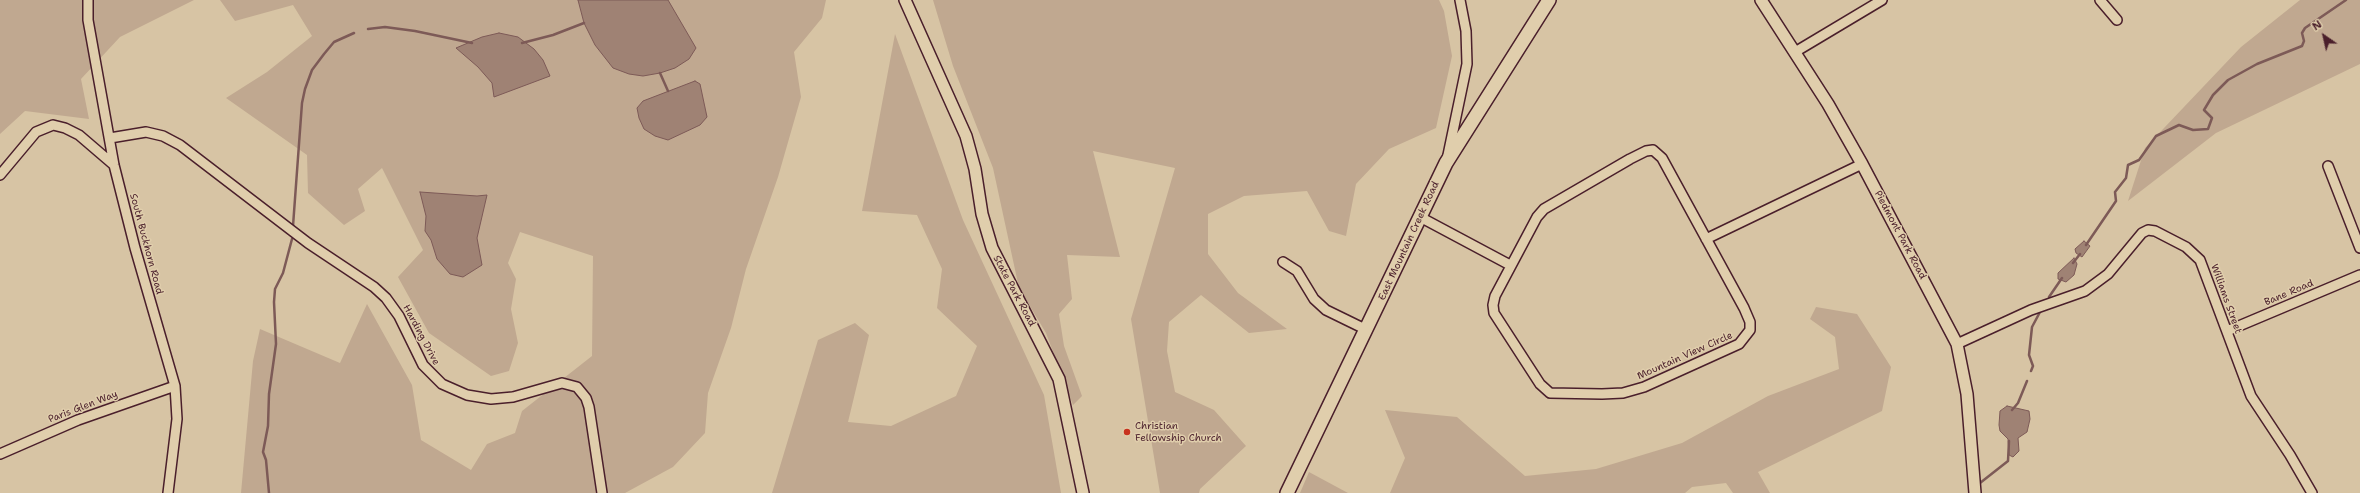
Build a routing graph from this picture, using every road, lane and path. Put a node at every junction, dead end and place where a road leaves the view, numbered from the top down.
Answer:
1 (88, 0) edge
2 (905, 0) edge
3 (1460, 0) edge
4 (1549, 0) edge
5 (1762, 0) edge
6 (1882, 0) edge
7 (2100, 0) edge
8 (2117, 20) dead end
9 (1795, 52) junction
10 (110, 138) junction
11 (1446, 163) junction
12 (1862, 164) junction
13 (114, 165) junction
14 (2328, 166) dead end
15 (0, 175) edge
16 (1420, 217) junction
17 (1706, 239) junction
18 (2360, 248) edge
19 (1283, 262) dead end
20 (1510, 265) junction
21 (2360, 275) edge
22 (1367, 330) junction
23 (2227, 331) junction
24 (1957, 344) junction
25 (175, 386) junction
26 (0, 454) edge
27 (168, 493) edge
28 (602, 493) edge
29 (1083, 493) edge
30 (1287, 493) edge
31 (1975, 493) edge
32 (2312, 493) edge

1 - 10 street, South Buckhorn Road
2 - 29 street, State Park Road
3 - 11 street
4 - 11 main road, East Mountain Creek Road
5 - 9 street, Piedmont Park Road
6 - 9 street
7 - 8 street
9 - 12 street, Piedmont Park Road
10 - 13 street, South Buckhorn Road
10 - 28 street, Harding Drive
11 - 16 main road, East Mountain Creek Road
12 - 17 street
12 - 24 street, Piedmont Park Road
13 - 15 street
13 - 25 street, South Buckhorn Road
14 - 18 street
16 - 20 street
16 - 22 main road, East Mountain Creek Road
17 - 20 street, Mountain View Circle
17 - 20 street, Mountain View Circle
19 - 22 street
21 - 23 street, Bane Road
22 - 30 main road, East Mountain Creek Road
23 - 24 street, Williams Street
23 - 32 street, Williams Street
24 - 31 street, Piedmont Park Road
25 - 26 street, Paris Glen Way
25 - 27 street, South Buckhorn Road

